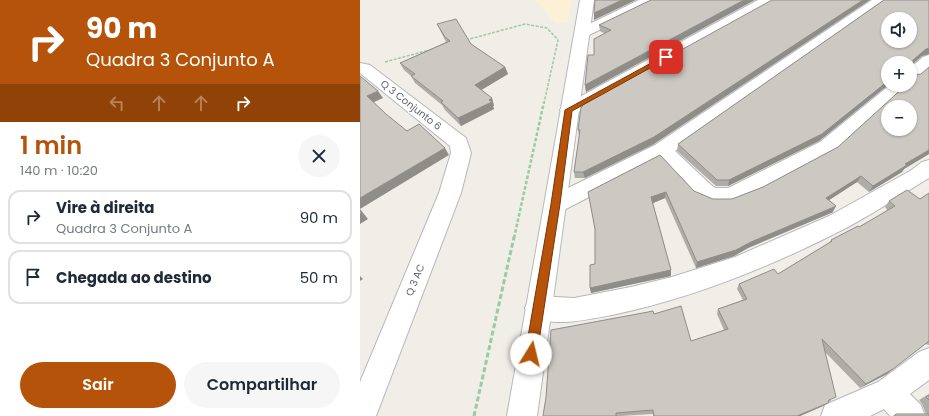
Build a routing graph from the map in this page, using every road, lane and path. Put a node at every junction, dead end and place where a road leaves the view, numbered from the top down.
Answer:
1 (587, 0) edge
2 (650, 0) edge
3 (768, 0) edge
4 (881, 0) edge
5 (582, 33) junction
6 (464, 41) edge
7 (441, 47) edge
8 (929, 60) edge
9 (362, 68) edge
10 (917, 70) edge
11 (892, 92) edge
12 (569, 110) junction
13 (459, 143) joint
14 (662, 150) junction
15 (929, 167) edge
16 (556, 204) junction
17 (538, 308) junction
18 (929, 362) edge
19 (888, 392) junction
20 (361, 416) edge
21 (474, 416) edge
22 (522, 416) edge
23 (836, 416) edge
24 (910, 416) edge

1 - 5 street
2 - 5 street
3 - 12 street
4 - 14 street
5 - 12 street
6 - 21 path
7 - 9 path
8 - 10 street
9 - 13 street, Q 3 Conjunto 6
11 - 14 street
12 - 16 street
13 - 20 street, Q 3 AC
14 - 16 street
15 - 17 street
16 - 17 street
17 - 22 street
18 - 19 street
19 - 23 street
19 - 24 street

